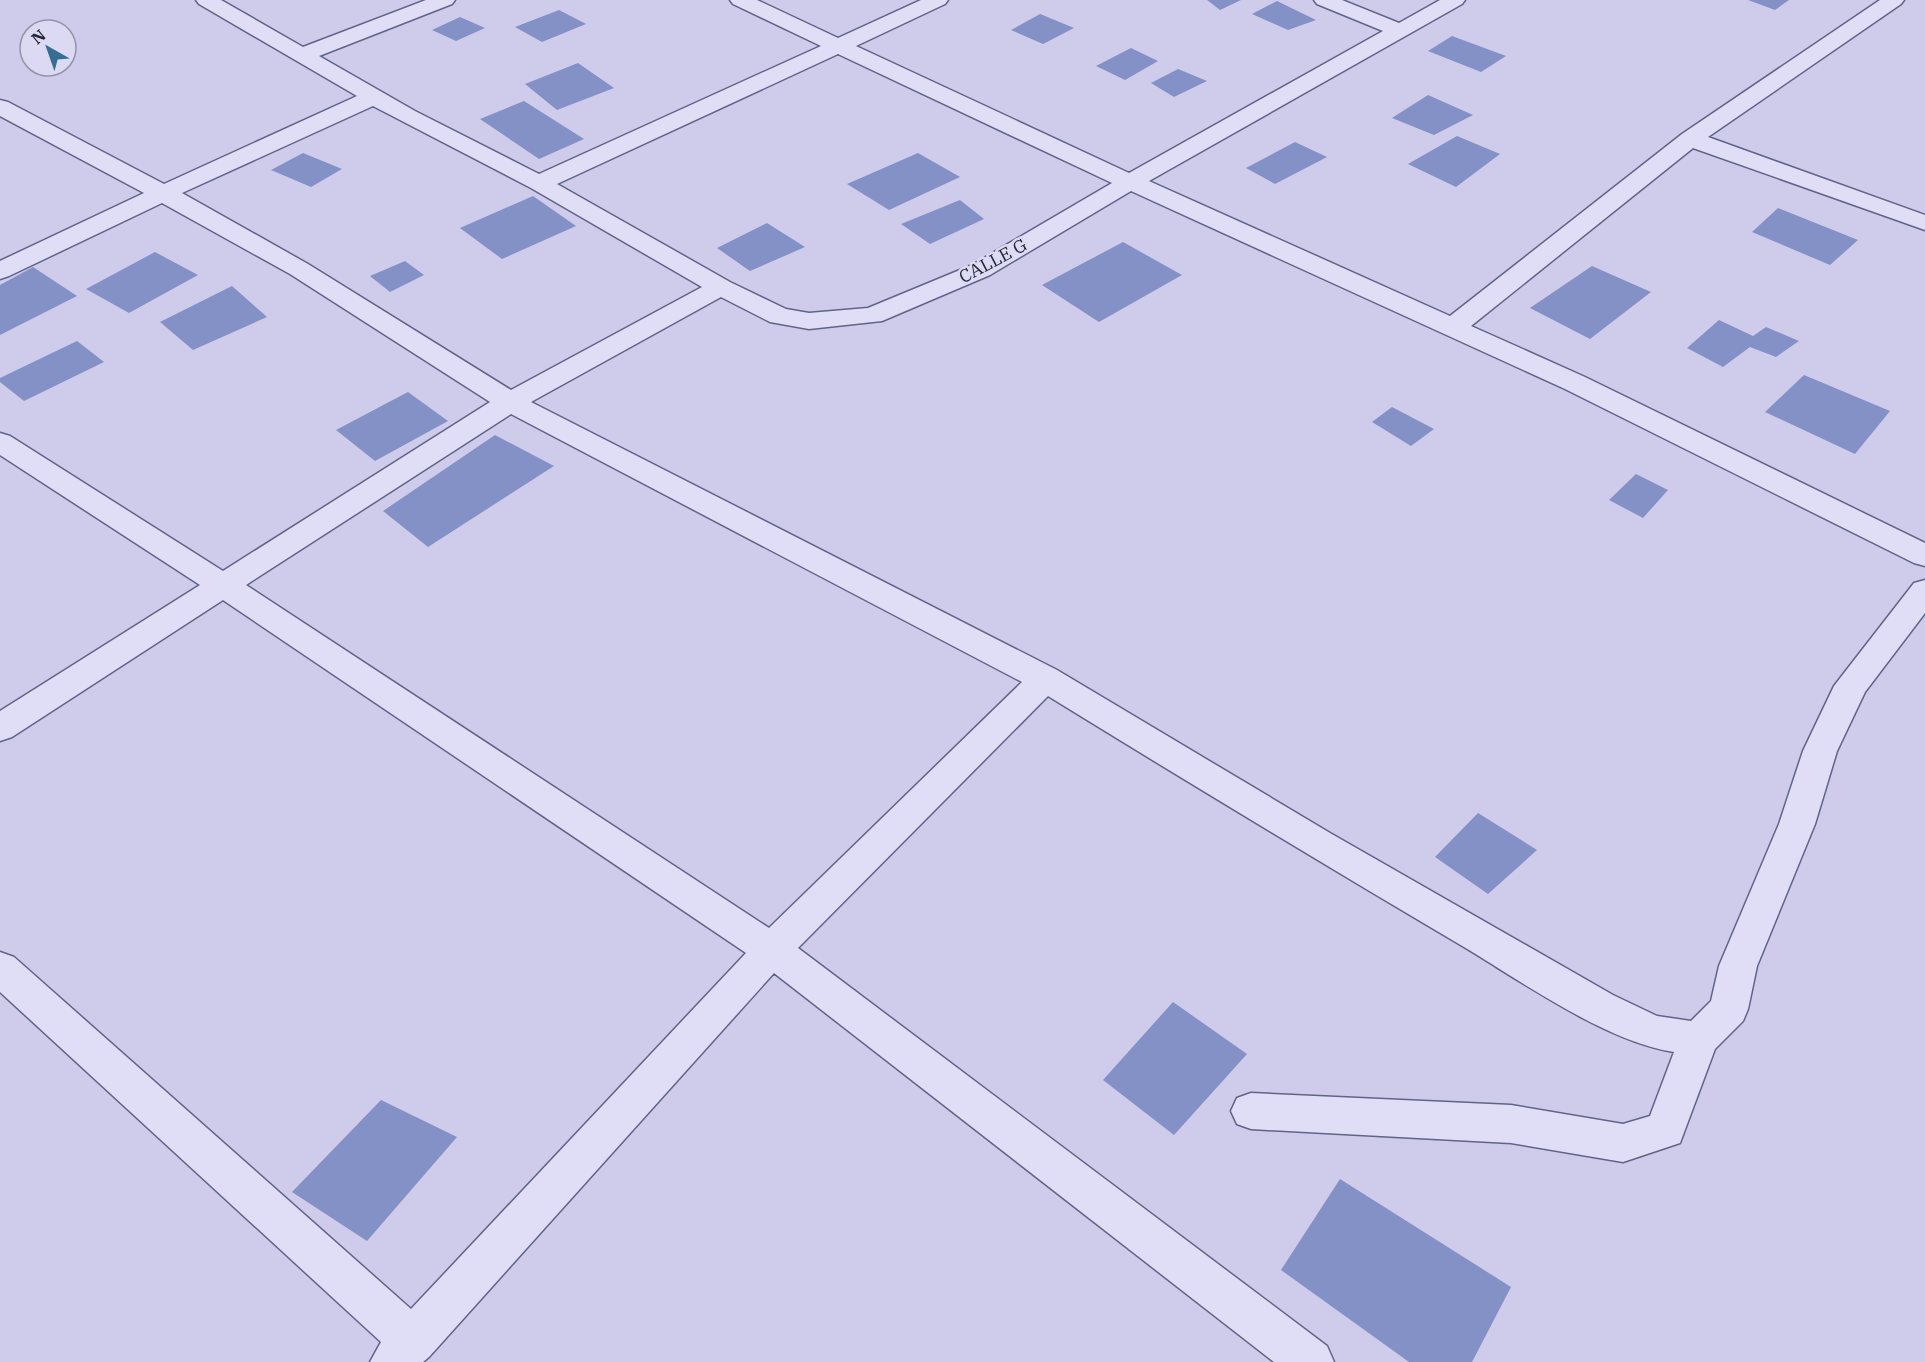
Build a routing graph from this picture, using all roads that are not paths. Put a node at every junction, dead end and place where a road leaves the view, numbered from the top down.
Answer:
1 (206, 0) edge
2 (445, 0) edge
3 (740, 0) edge
4 (938, 0) edge
5 (1324, 0) edge
6 (1455, 0) edge
7 (1894, 0) edge
8 (1401, 31) junction
9 (837, 46) junction
10 (302, 55) junction
11 (374, 97) junction
12 (0, 107) edge
13 (1690, 139) junction
14 (1130, 182) junction
15 (539, 183) junction
16 (163, 193) junction
17 (1925, 223) edge
18 (0, 271) edge
19 (721, 287) junction
20 (1452, 327) junction
21 (510, 402) junction
22 (0, 442) edge
23 (1925, 556) edge
24 (223, 585) junction
25 (1925, 591) edge
26 (1045, 679) junction
27 (0, 728) edge
28 (772, 950) junction
29 (0, 968) edge
30 (1699, 1039) junction
31 (1251, 1111) dead end
32 (403, 1352) edge
33 (1311, 1362) edge

1 - 10 street, CALLE G
2 - 10 street
3 - 9 street
4 - 9 street
5 - 8 street
6 - 8 street, CALLE G
7 - 13 street
8 - 14 street, CALLE G
9 - 14 street
9 - 15 street
10 - 11 street, CALLE G
11 - 15 street, CALLE G
11 - 16 street
12 - 16 street
13 - 17 street
13 - 20 street
14 - 19 street, CALLE G
14 - 20 street
15 - 19 street, CALLE G
16 - 18 street
16 - 21 street
19 - 21 street
20 - 23 street
21 - 24 street
21 - 26 street
22 - 24 street
24 - 27 street
24 - 28 street
25 - 30 street
26 - 28 street
26 - 30 street
28 - 32 street
28 - 33 street
29 - 32 street
30 - 31 street

